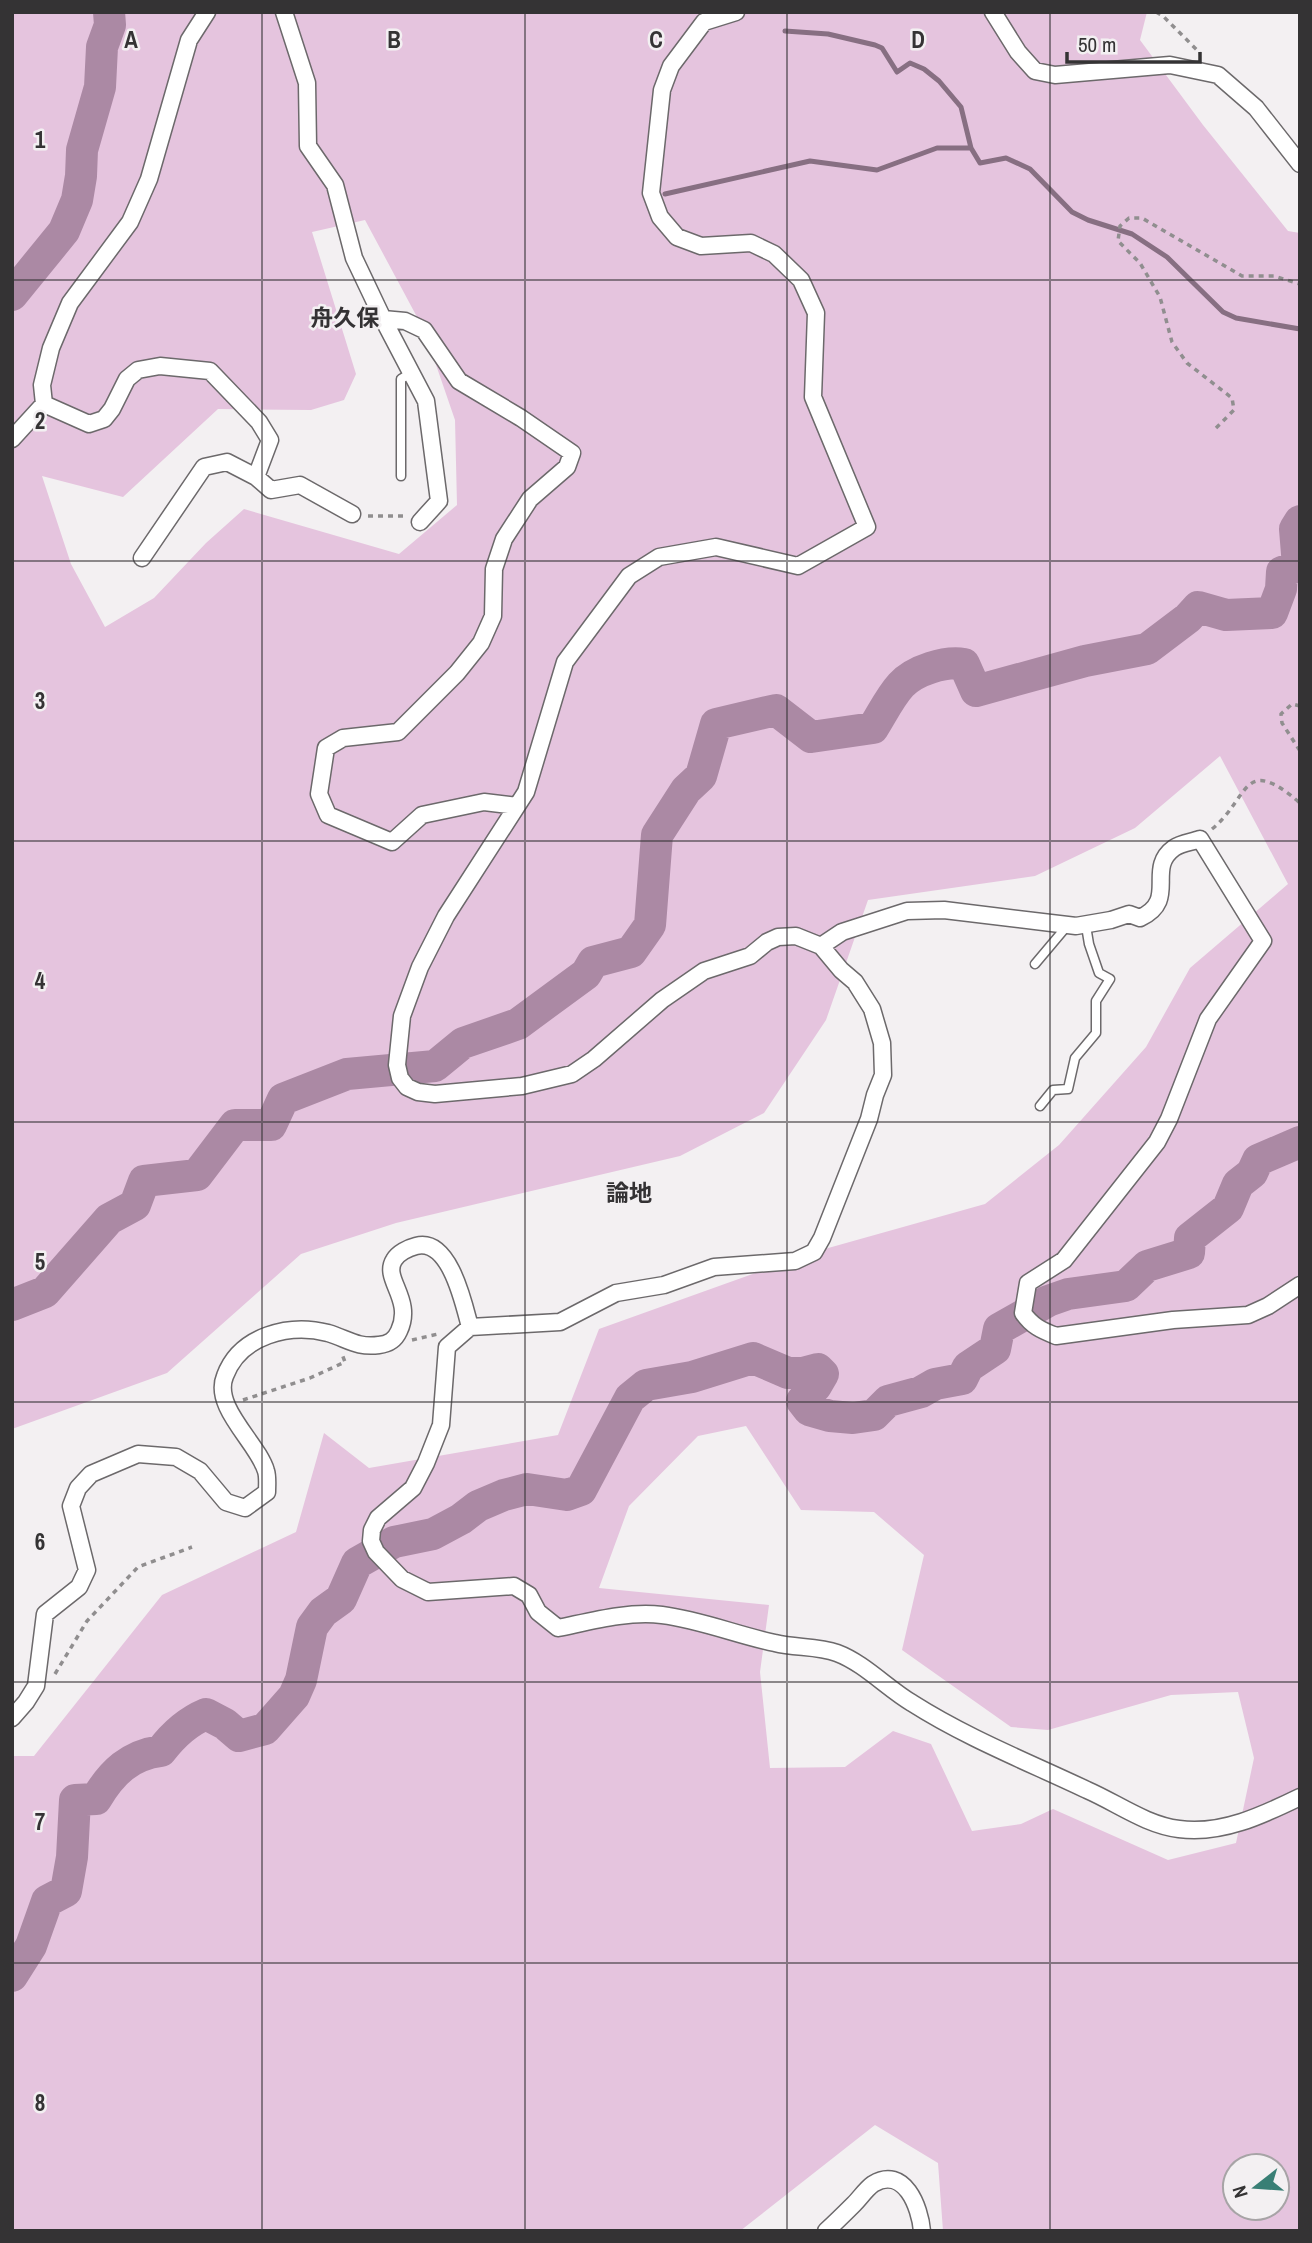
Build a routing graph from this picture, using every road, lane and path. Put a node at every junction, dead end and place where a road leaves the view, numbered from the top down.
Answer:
1 (207, 12) edge
2 (284, 12) edge
3 (736, 12) edge
4 (993, 12) edge
5 (1156, 12) edge
6 (1204, 56) dead end
7 (1298, 155) edge
8 (1300, 284) edge
9 (383, 319) junction
10 (411, 373) junction
11 (44, 404) junction
12 (1216, 428) dead end
13 (12, 439) edge
14 (401, 476) dead end
15 (256, 477) junction
16 (352, 514) joint
17 (419, 522) joint
18 (142, 558) dead end
19 (1300, 706) edge
20 (1300, 751) edge
21 (1300, 803) edge
22 (517, 806) junction
23 (1200, 839) junction
24 (1068, 925) junction
25 (1086, 926) junction
26 (821, 946) junction
27 (1035, 964) dead end
28 (1040, 1105) dead end
29 (1300, 1285) edge
30 (470, 1327) junction
31 (334, 1336) junction
32 (227, 1403) junction
33 (192, 1547) dead end
34 (32, 1693) junction
35 (12, 1718) edge
36 (1300, 1797) edge
37 (826, 2231) edge
38 (922, 2231) edge

1 - 11 street
2 - 9 street
3 - 22 street
4 - 7 street
5 - 6 path
8 - 12 path
9 - 10 street
9 - 22 street
10 - 14 lane
10 - 17 street
11 - 13 street
11 - 15 street
15 - 16 street
15 - 18 street
16 - 17 path
19 - 20 path
21 - 23 path
22 - 26 street
23 - 25 street
23 - 29 street
24 - 25 street
24 - 26 street
24 - 27 lane
25 - 28 lane
26 - 30 street
30 - 31 street
30 - 36 street
31 - 32 path
31 - 32 street
32 - 34 street
33 - 34 path
34 - 35 street
37 - 38 street

